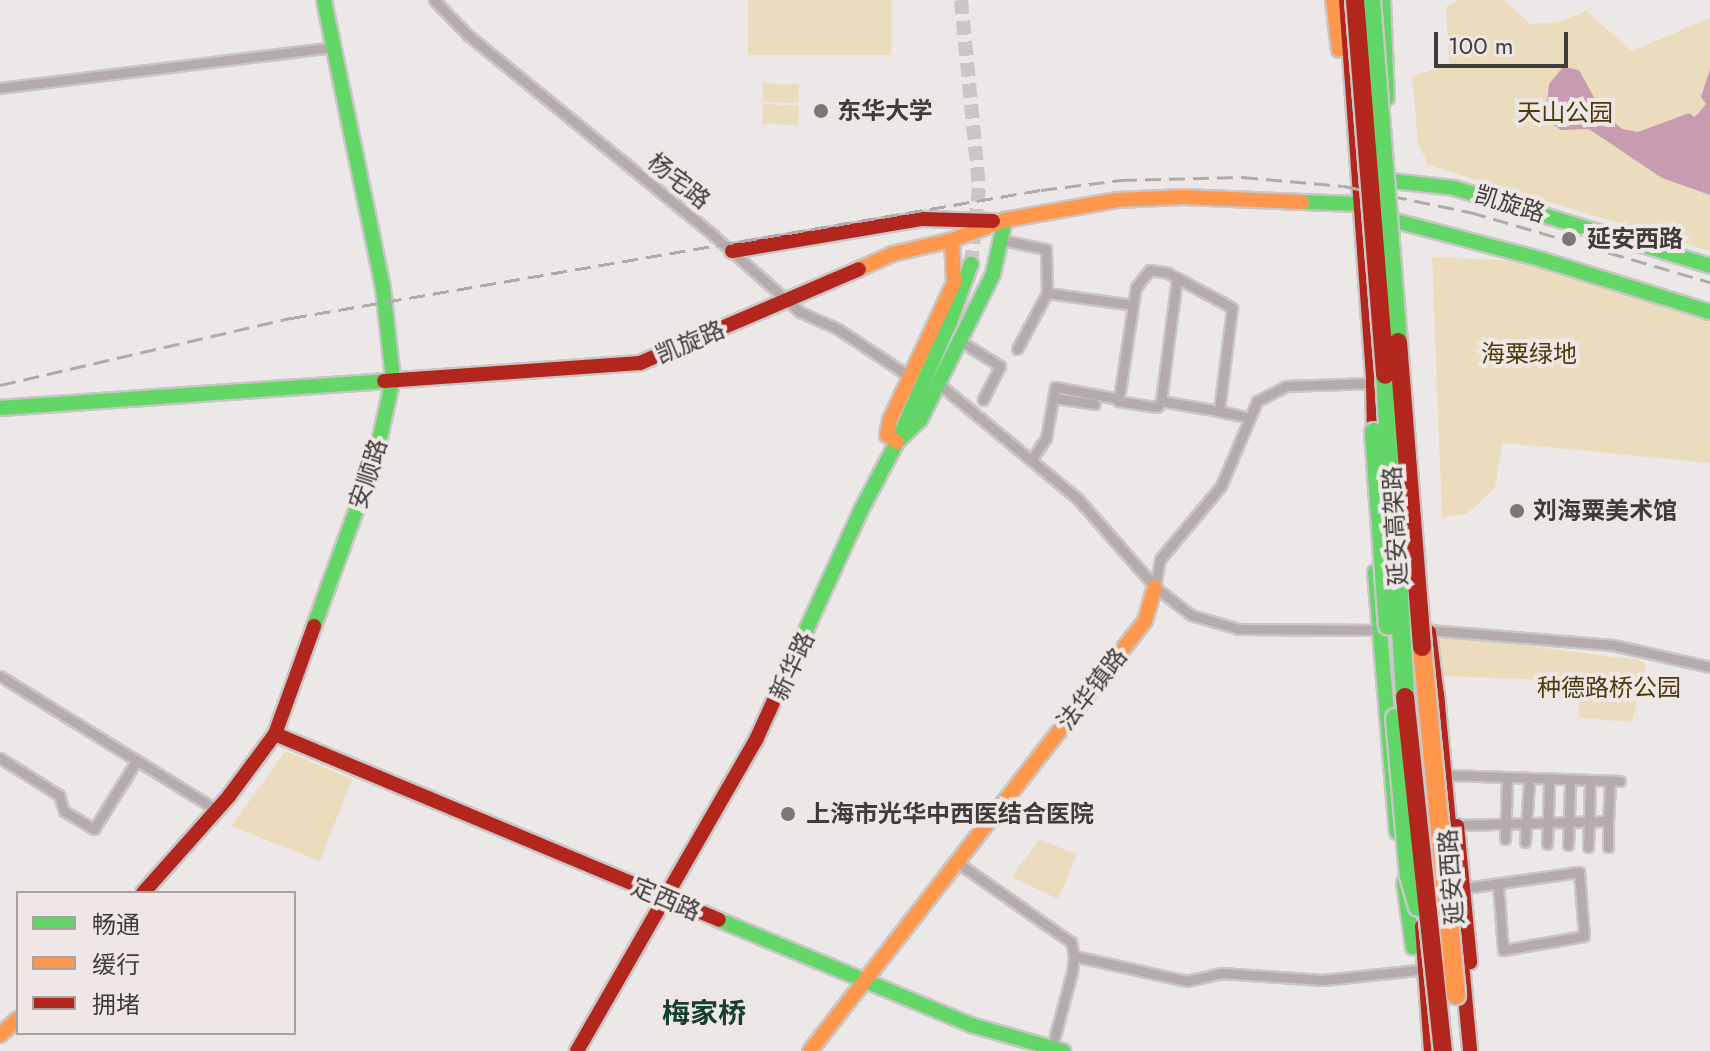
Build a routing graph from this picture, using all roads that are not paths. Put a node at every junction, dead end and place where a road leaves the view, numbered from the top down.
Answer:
1 (324, 0) edge
2 (434, 0) edge
3 (1333, 0) edge
4 (1346, 0) edge
5 (1355, 0) edge
6 (1371, 0) edge
7 (1383, 0) edge
8 (334, 47) junction
9 (0, 88) edge
10 (1351, 106) junction
11 (1388, 128) junction
12 (1392, 181) junction
13 (1359, 204) junction
14 (1005, 220) junction
15 (1392, 220) junction
16 (952, 240) junction
17 (1002, 240) junction
18 (732, 251) junction
19 (971, 264) tunnel mouth
20 (1710, 266) edge
21 (1177, 278) junction
22 (1047, 293) junction
23 (785, 300) junction
24 (1133, 305) junction
25 (1710, 312) edge
26 (1399, 332) junction
27 (1368, 334) junction
28 (960, 341) junction
29 (1017, 349) dead end
30 (909, 376) junction
31 (393, 379) junction
32 (1373, 383) junction
33 (939, 384) junction
34 (1054, 398) junction
35 (1119, 399) junction
36 (983, 400) dead end
37 (1161, 401) junction
38 (1095, 404) dead end
39 (0, 408) edge
40 (1219, 411) junction
41 (1249, 418) junction
42 (897, 442) junction
43 (1032, 459) junction
44 (1155, 587) junction
45 (1379, 630) junction
46 (1400, 630) junction
47 (1428, 630) junction
48 (1710, 667) edge
49 (0, 676) edge
50 (1437, 694) junction
51 (275, 734) junction
52 (0, 758) edge
53 (137, 760) junction
54 (1449, 775) junction
55 (1620, 781) dead end
56 (1507, 782) dead end
57 (1529, 784) dead end
58 (1570, 784) dead end
59 (1549, 785) dead end
60 (1590, 785) dead end
61 (1610, 787) dead end
62 (217, 810) junction
63 (1506, 821) junction
64 (1526, 821) junction
65 (1547, 821) junction
66 (1569, 821) junction
67 (1589, 821) junction
68 (1608, 821) junction
69 (1454, 829) junction
70 (1505, 839) dead end
71 (1525, 842) dead end
72 (1547, 844) dead end
73 (1568, 845) dead end
74 (1588, 847) dead end
75 (1608, 847) dead end
76 (958, 863) junction
77 (1498, 883) junction
78 (1465, 888) junction
79 (145, 891) edge
80 (666, 899) junction
81 (1074, 956) junction
82 (1424, 964) junction
83 (866, 981) junction
84 (1425, 997) junction
85 (16, 1021) edge
86 (0, 1035) edge
87 (1055, 1050) edge
88 (577, 1051) edge
89 (810, 1051) edge
90 (1431, 1051) edge
91 (1443, 1051) edge
92 (1465, 1051) edge
93 (1476, 1051) edge

1 - 8 main road, 安顺路
2 - 18 street, 杨宅路
3 - 10 main road, 延安西路
4 - 10 main road, 延安西路
5 - 82 main road, 延安高架路, bridge
6 - 11 main road, 延安西路
6 - 92 main road, 延安高架路, bridge
7 - 11 main road, 延安西路
8 - 9 street
8 - 31 main road, 安顺路
10 - 13 main road, 延安西路
11 - 12 main road, 延安西路
12 - 13 main road
12 - 15 main road, 延安西路
12 - 20 main road, 凯旋路
13 - 14 main road, 凯旋路
13 - 15 main road, 凯旋路
13 - 27 main road, 延安西路
14 - 16 main road, 凯旋路
14 - 17 main road
14 - 18 main road
15 - 25 main road, 凯旋路
15 - 26 main road, 延安西路
16 - 23 main road, 凯旋路
16 - 30 main road
17 - 22 street
17 - 28 main road
18 - 23 street, 杨宅路
19 - 42 main road, 新华路
21 - 24 street
21 - 37 street
21 - 40 street
22 - 24 street
22 - 29 street
23 - 30 street, 杨宅路
23 - 31 main road, 凯旋路
24 - 35 street
26 - 27 main road
26 - 47 main road, 延安西路
27 - 32 main road, 延安西路
28 - 33 main road
28 - 36 street
30 - 42 main road
31 - 39 main road, 凯旋路
31 - 51 main road, 安顺路
32 - 41 street, 法华镇路
32 - 45 main road, 延安西路
32 - 46 main road, 延安西路
32 - 82 main road, bridge
33 - 42 main road
33 - 43 street
34 - 35 street
34 - 38 street
34 - 43 street
35 - 37 street
37 - 40 street
40 - 41 street
41 - 44 street, 法华镇路
42 - 80 main road, 新华路
43 - 44 street
44 - 45 street
44 - 76 main road, 法华镇路
45 - 46 street
45 - 82 main road, 延安西路
46 - 84 main road, 延安西路
47 - 48 street
47 - 50 main road, 延安西路
49 - 53 street
50 - 54 main road
50 - 69 main road
50 - 92 main road, 延安西路
51 - 62 main road, 安顺路
51 - 80 main road, 定西路
52 - 53 street
53 - 62 street
54 - 55 street
54 - 69 main road
56 - 63 street
57 - 64 street
58 - 66 street
59 - 65 street
60 - 67 street
61 - 68 street
62 - 79 main road, 安顺路
63 - 64 street
63 - 69 street
63 - 70 street
64 - 65 street
64 - 71 street
65 - 66 street
65 - 72 street
66 - 67 street
66 - 73 street
67 - 68 street
67 - 74 street
68 - 75 street
69 - 78 main road
69 - 92 main road
76 - 81 street
76 - 83 main road, 法华镇路
77 - 77 street
77 - 78 street
78 - 93 main road
80 - 83 main road, 定西路
80 - 88 main road, 新华路
81 - 82 street
81 - 87 street
82 - 84 main road, 延安西路
82 - 91 main road, 延安高架路, bridge
83 - 87 main road, 定西路
83 - 89 main road, 法华镇路
84 - 90 main road, 延安西路
85 - 86 main road

